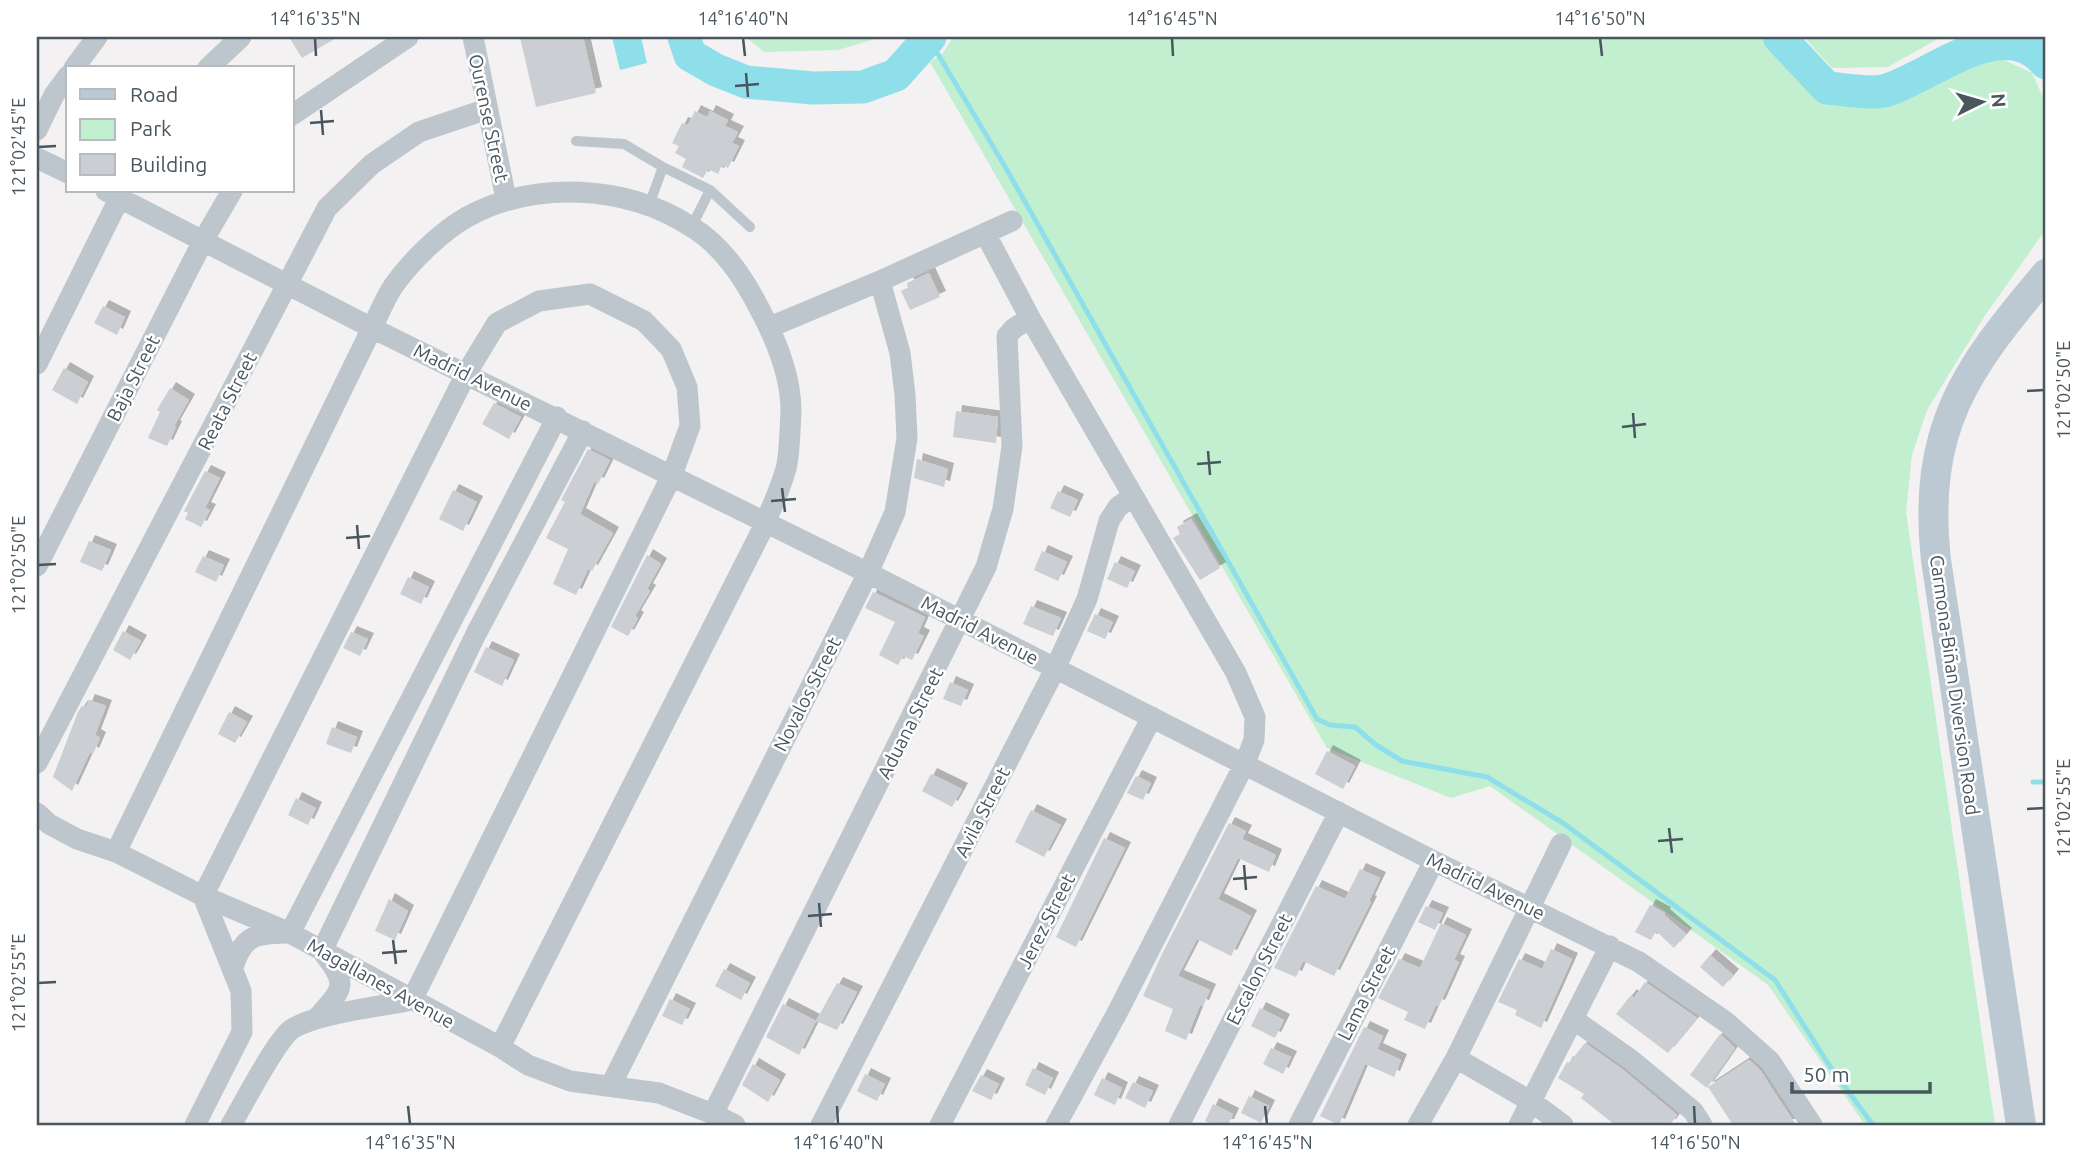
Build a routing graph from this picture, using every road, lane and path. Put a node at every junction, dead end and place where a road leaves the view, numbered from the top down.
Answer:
1 (97, 37) edge
2 (241, 37) edge
3 (408, 37) edge
4 (473, 37) edge
5 (75, 66) edge
6 (210, 66) edge
7 (66, 79) edge
8 (487, 109) junction
9 (294, 114) edge
10 (37, 130) edge
11 (576, 141) dead end
12 (37, 158) edge
13 (663, 167) junction
14 (66, 172) edge
15 (710, 190) junction
16 (231, 192) edge
17 (116, 193) edge
18 (506, 200) junction
19 (649, 205) junction
20 (1012, 221) dead end
21 (692, 226) junction
22 (750, 227) dead end
23 (985, 233) junction
24 (204, 239) junction
25 (2046, 274) edge
26 (880, 281) junction
27 (288, 284) junction
28 (1030, 318) junction
29 (770, 327) junction
30 (372, 328) junction
31 (37, 364) edge
32 (466, 374) junction
33 (557, 417) junction
34 (583, 431) junction
35 (672, 475) junction
36 (1133, 496) junction
37 (765, 524) junction
38 (37, 566) edge
39 (868, 573) junction
40 (962, 620) junction
41 (453, 622) junction
42 (476, 634) junction
43 (1055, 669) junction
44 (1152, 717) junction
45 (37, 763) edge
46 (1245, 763) junction
47 (1339, 811) junction
48 (37, 813) edge
49 (1561, 844) dead end
50 (116, 852) junction
51 (1434, 861) junction
52 (203, 896) junction
53 (1530, 906) junction
54 (289, 933) junction
55 (1610, 946) junction
56 (322, 951) junction
57 (233, 967) junction
58 (412, 1000) junction
59 (317, 1018) junction
60 (1573, 1019) junction
61 (500, 1047) junction
62 (1456, 1058) junction
63 (611, 1085) junction
64 (1532, 1102) junction
65 (713, 1114) junction
66 (195, 1125) edge
67 (232, 1125) edge
68 (735, 1125) edge
69 (821, 1125) edge
70 (940, 1125) edge
71 (1056, 1125) edge
72 (1179, 1125) edge
73 (1299, 1125) edge
74 (1418, 1125) edge
75 (1520, 1125) edge
76 (1563, 1125) edge
77 (1702, 1125) edge
78 (1812, 1125) edge
79 (2021, 1125) edge

1 - 5 street
2 - 6 street
3 - 9 street
4 - 8 street, Ourense Street
7 - 10 street
8 - 18 street, Ourense Street
8 - 27 street, Reata Street
11 - 13 lane
12 - 14 street
13 - 15 lane
13 - 19 lane
15 - 21 lane
15 - 22 lane
16 - 24 street, Baja Street
17 - 24 street, Madrid Avenue
17 - 31 street
18 - 19 street
18 - 30 street
19 - 21 street
20 - 23 street
21 - 29 street
23 - 26 street
23 - 28 street
24 - 27 street, Madrid Avenue
24 - 38 street, Baja Street
25 - 79 main road, Carmona-Biñan Diversion Road
26 - 29 street
26 - 39 street, Novalos Street
27 - 30 street, Madrid Avenue
27 - 45 street, Reata Street
28 - 36 street
28 - 40 street, Aduana Street
29 - 37 street
30 - 32 street, Madrid Avenue
30 - 50 street
32 - 33 street, Madrid Avenue
32 - 35 street
32 - 52 street
33 - 34 street, Madrid Avenue
33 - 41 street
34 - 35 street, Madrid Avenue
34 - 42 street
35 - 37 street, Madrid Avenue
35 - 58 street
36 - 43 street, Avila Street
36 - 46 street
37 - 39 street, Madrid Avenue
37 - 61 street
39 - 40 street, Madrid Avenue
39 - 63 street, Novalos Street
40 - 43 street, Madrid Avenue
40 - 65 street, Aduana Street
41 - 42 street
41 - 54 street
42 - 56 street
43 - 44 street, Madrid Avenue
43 - 69 street, Avila Street
44 - 46 street, Madrid Avenue
44 - 70 street, Jerez Street
46 - 47 street, Madrid Avenue
46 - 71 street
47 - 51 street, Madrid Avenue
47 - 72 street, Escalon Street
48 - 50 street, Magallanes Avenue
49 - 53 street
50 - 52 street, Magallanes Avenue
51 - 53 street, Madrid Avenue
51 - 73 street, Lama Street
52 - 54 street, Magallanes Avenue
52 - 57 street
53 - 55 street, Madrid Avenue
53 - 62 street
54 - 56 street, Magallanes Avenue
54 - 57 street
55 - 60 street
55 - 78 street, Madrid Avenue
56 - 58 street, Magallanes Avenue
56 - 59 street
57 - 66 street
58 - 59 street
58 - 61 street, Magallanes Avenue
59 - 67 street
60 - 64 street
60 - 77 street
61 - 63 street, Magallanes Avenue
62 - 64 street
62 - 74 street
63 - 65 street, Magallanes Avenue
64 - 75 street
64 - 76 street
65 - 68 street, Magallanes Avenue

